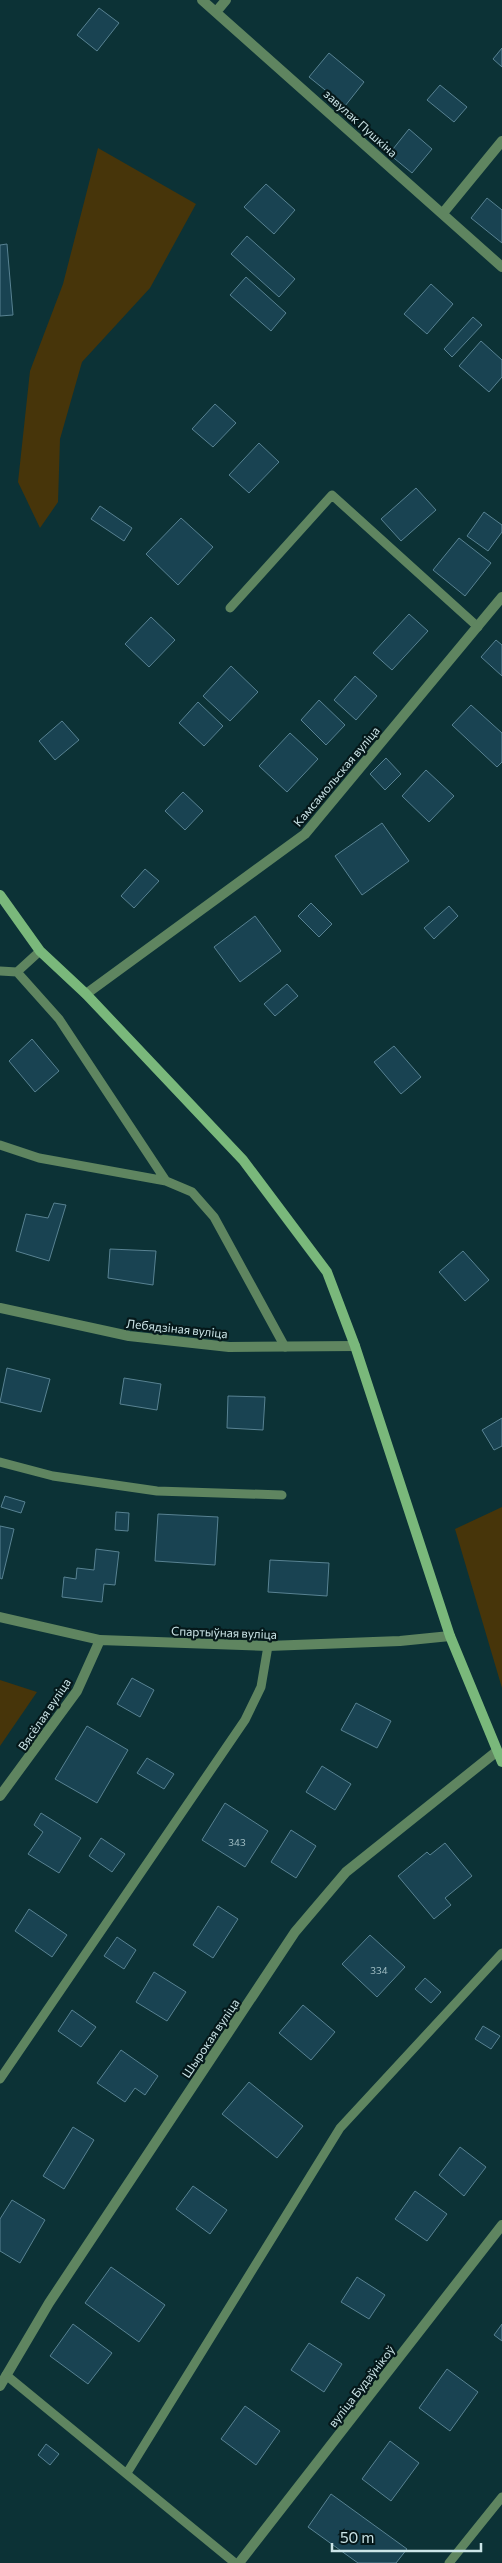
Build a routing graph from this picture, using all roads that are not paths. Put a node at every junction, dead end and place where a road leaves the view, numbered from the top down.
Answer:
1 (202, 0) edge
2 (226, 0) edge
3 (216, 12) junction
4 (502, 141) edge
5 (443, 213) junction
6 (502, 267) edge
7 (502, 597) edge
8 (230, 608) dead end
9 (478, 627) junction
10 (0, 895) edge
11 (40, 951) junction
12 (0, 971) edge
13 (17, 972) junction
14 (86, 994) junction
15 (0, 1145) edge
16 (166, 1181) junction
17 (0, 1308) edge
18 (355, 1346) junction
19 (285, 1347) junction
20 (0, 1462) edge
21 (282, 1495) dead end
22 (0, 1617) edge
23 (450, 1636) junction
24 (100, 1640) junction
25 (268, 1646) junction
26 (496, 1752) junction
27 (502, 1762) edge
28 (0, 1796) edge
29 (502, 1953) edge
30 (0, 2078) edge
31 (502, 2225) edge
32 (6, 2375) junction
33 (0, 2386) edge
34 (127, 2473) junction
35 (502, 2497) edge
36 (235, 2563) edge
37 (239, 2563) edge
38 (449, 2563) edge

1 - 3 street, завулак Пушкіна
2 - 3 street
3 - 5 street, завулак Пушкіна
4 - 5 street
5 - 6 street, завулак Пушкіна
7 - 9 street, Камсамольская вуліца
8 - 9 lane
9 - 14 street, Камсамольская вуліца
10 - 11 street
11 - 13 lane
11 - 14 street
12 - 13 lane
13 - 16 lane
14 - 18 street
15 - 16 lane
16 - 19 lane
17 - 19 street, Лебядзіная вуліца
18 - 19 street, Лебядзіная вуліца
18 - 23 street
20 - 21 lane
22 - 24 street, Спартыўная вуліца
23 - 25 street, Спартыўная вуліца
23 - 26 street
24 - 25 street, Спартыўная вуліца
24 - 28 street, Вясёлая вуліца
25 - 30 lane
26 - 27 street
26 - 32 street, Шырокая вуліца
29 - 34 lane
31 - 37 street, вуліца Будаўнікоў
32 - 33 street, Шырокая вуліца
32 - 34 lane
34 - 36 lane
35 - 38 lane

